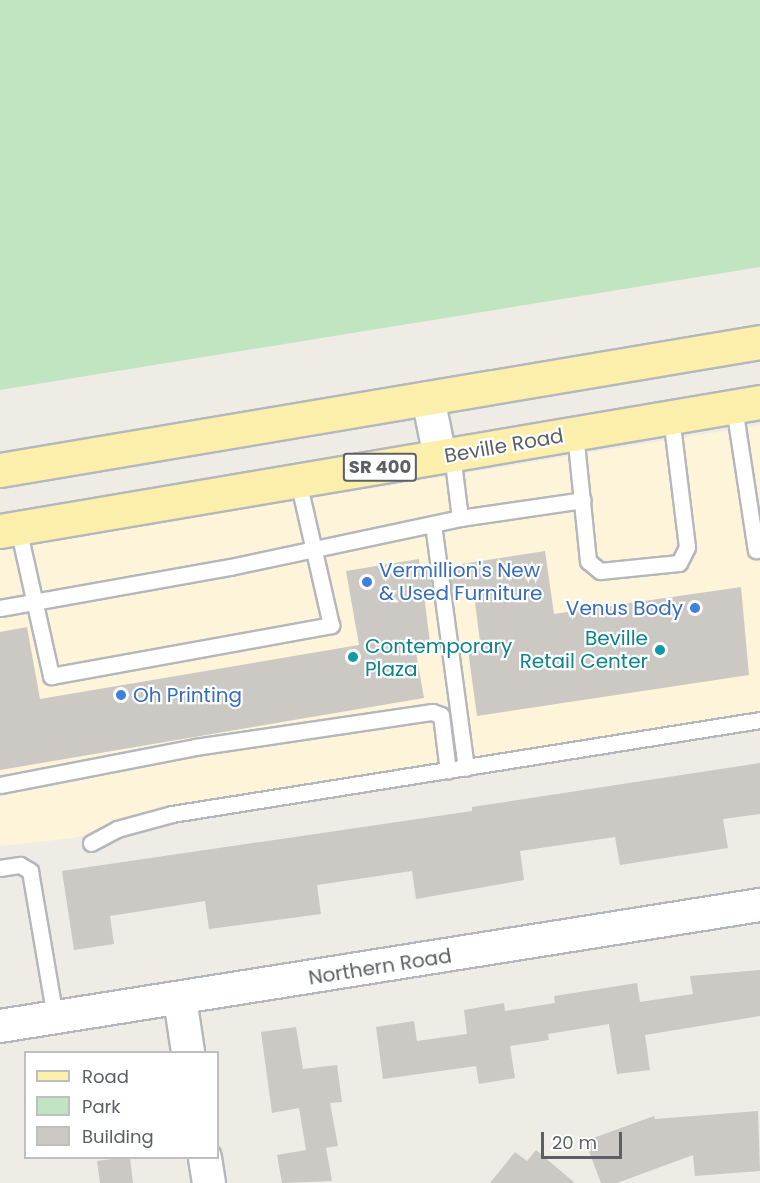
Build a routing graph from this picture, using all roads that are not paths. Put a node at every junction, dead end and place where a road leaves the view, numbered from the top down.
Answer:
1 (760, 342) edge
2 (428, 398) junction
3 (747, 404) edge
4 (671, 417) junction
5 (575, 434) junction
6 (446, 455) junction
7 (0, 470) edge
8 (298, 481) junction
9 (583, 500) junction
10 (460, 518) junction
11 (433, 524) junction
12 (9, 530) edge
13 (314, 550) junction
14 (756, 550) dead end
15 (34, 602) junction
16 (0, 608) edge
17 (760, 720) edge
18 (466, 768) junction
19 (448, 771) junction
20 (0, 785) edge
21 (91, 843) dead end
22 (0, 868) edge
23 (760, 905) edge
24 (180, 999) junction
25 (55, 1018) junction
26 (0, 1026) edge
27 (188, 1051) edge
28 (205, 1159) edge
29 (209, 1183) edge

1 - 2 main road
2 - 6 street
2 - 7 main road
3 - 4 main road, Beville Road / SR 400
3 - 14 lane
4 - 5 main road, Beville Road / SR 400
4 - 9 lane
5 - 6 main road, Beville Road / SR 400
5 - 9 lane
6 - 8 main road, Beville Road / SR 400
6 - 10 lane
8 - 12 main road, Beville Road / SR 400
8 - 13 lane
9 - 10 lane
10 - 11 lane
11 - 13 lane
11 - 18 lane
12 - 15 lane
13 - 15 lane
13 - 15 lane
15 - 16 lane
17 - 18 lane
18 - 19 lane
19 - 20 lane
19 - 21 lane
22 - 25 lane
23 - 24 street, Northern Road
24 - 25 street, Northern Road
24 - 27 street
25 - 26 street, Northern Road
28 - 29 street

